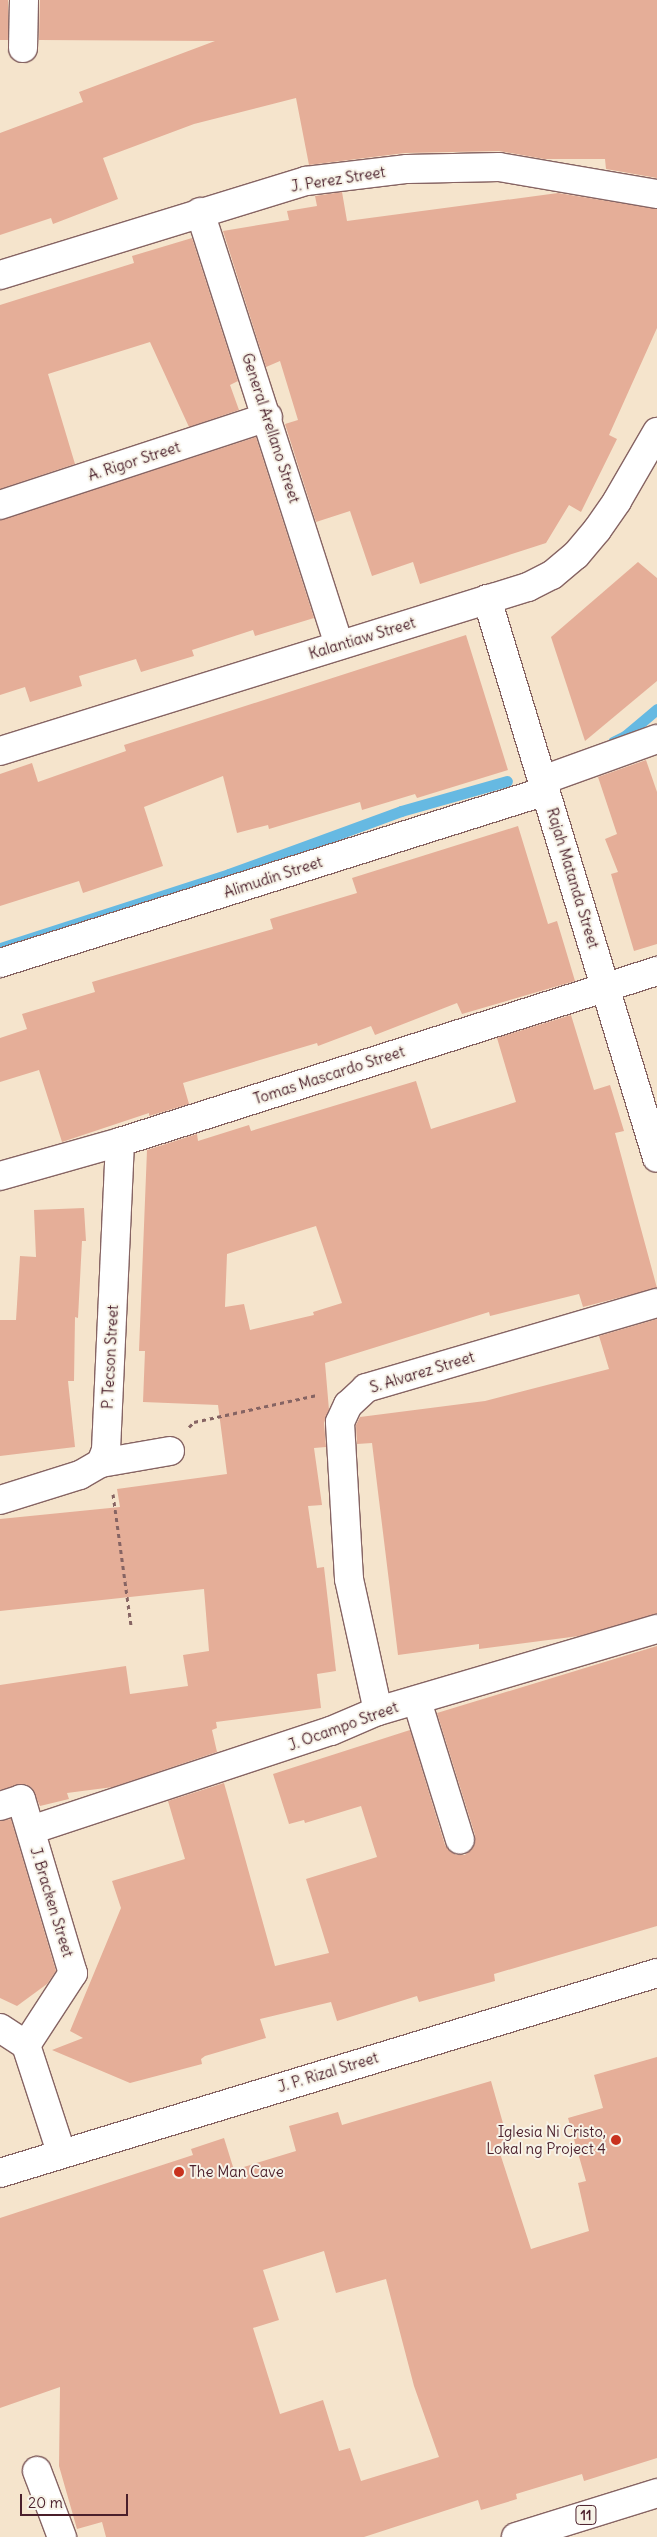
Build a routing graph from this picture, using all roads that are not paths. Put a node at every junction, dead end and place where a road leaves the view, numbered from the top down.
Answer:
1 (24, 0) edge
2 (23, 48) dead end
3 (657, 194) edge
4 (200, 212) junction
5 (0, 275) edge
6 (268, 417) junction
7 (657, 432) edge
8 (0, 505) edge
9 (487, 600) junction
10 (340, 645) junction
11 (657, 739) edge
12 (0, 751) edge
13 (544, 785) junction
14 (0, 963) edge
15 (657, 970) edge
16 (605, 986) junction
17 (120, 1142) junction
18 (657, 1158) edge
19 (0, 1176) edge
20 (657, 1303) edge
21 (170, 1451) road end
22 (101, 1463) junction
23 (0, 1500) edge
24 (657, 1629) edge
25 (417, 1701) junction
26 (378, 1711) junction
27 (0, 1806) edge
28 (31, 1830) junction
29 (460, 1840) dead end
30 (657, 1973) edge
31 (0, 2028) edge
32 (26, 2045) junction
33 (61, 2152) junction
34 (0, 2173) edge
35 (36, 2471) dead end
36 (657, 2493) edge
37 (62, 2537) edge
38 (516, 2537) edge

1 - 2 street
3 - 4 street, J. Perez Street
4 - 5 street, J. Perez Street
4 - 6 street, General Arellano Street
6 - 8 street, A. Rigor Street
6 - 10 street, General Arellano Street
7 - 9 street, Kalantiaw Street
9 - 10 street, Kalantiaw Street
9 - 13 street, Rajah Matanda Street
10 - 12 street, Kalantiaw Street
11 - 13 street, Alimudin Street
13 - 14 street, Alimudin Street
13 - 16 street, Rajah Matanda Street
15 - 16 street, Tomas Mascardo Street
16 - 17 street, Tomas Mascardo Street
16 - 18 street, Rajah Matanda Street
17 - 19 street, Tomas Mascardo Street
17 - 22 street, P. Tecson Street
20 - 26 street, S. Alvarez Street
21 - 22 street
22 - 23 street
24 - 25 street, J. Ocampo Street
25 - 26 street, J. Ocampo Street
25 - 29 street
26 - 28 street, J. Ocampo Street
27 - 28 street, J. Bracken Street
28 - 32 street, J. Bracken Street
30 - 33 street, J. P. Rizal Street
31 - 32 street
32 - 33 street
33 - 34 street, J. P. Rizal Street
35 - 37 street
36 - 38 street, 11

